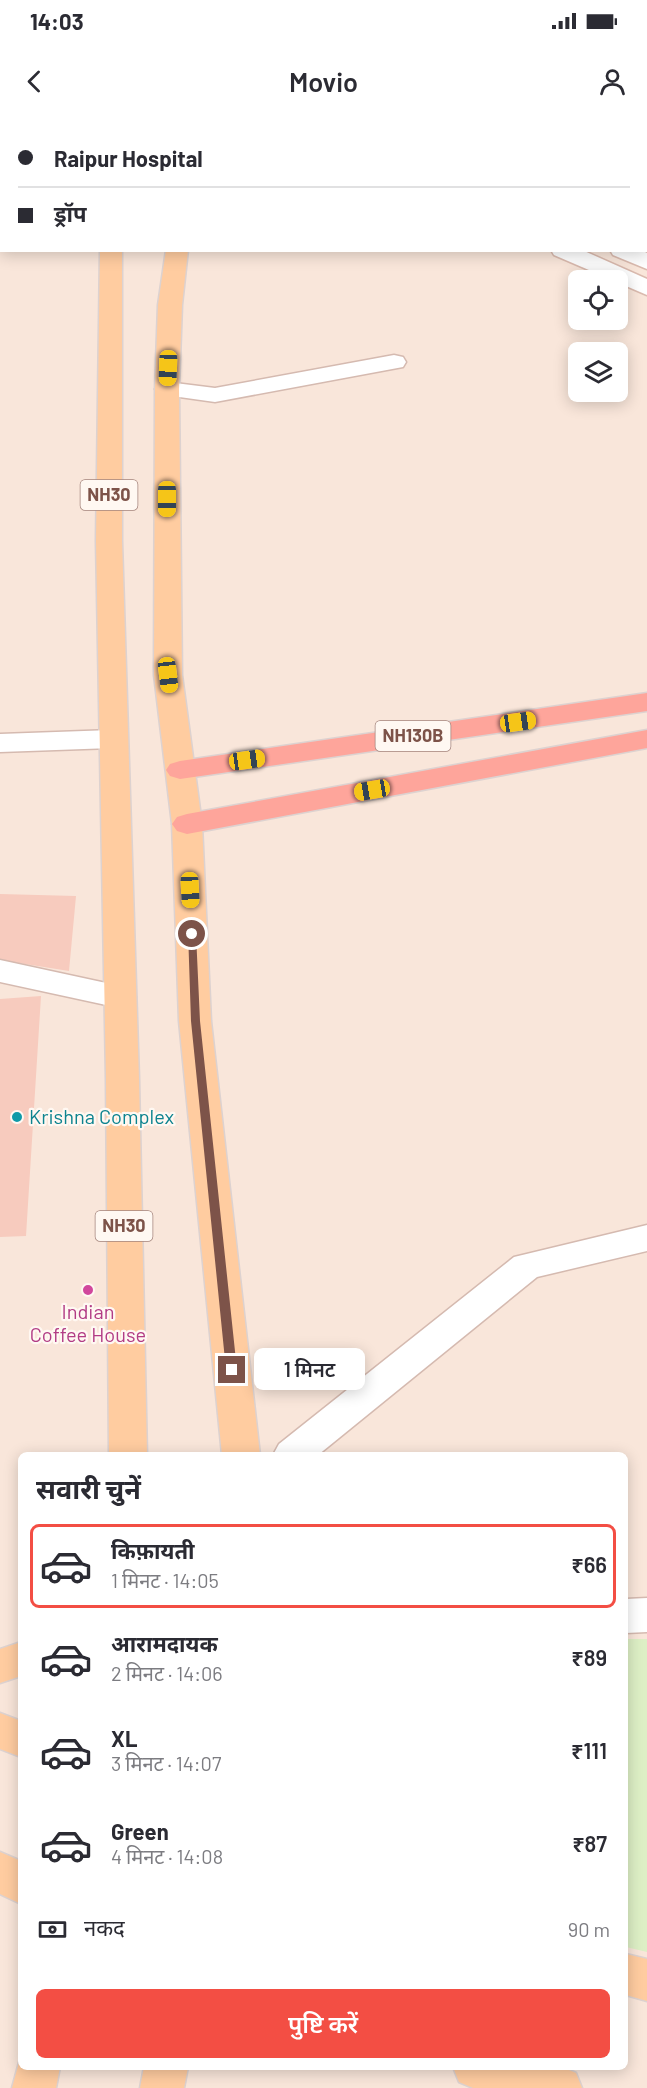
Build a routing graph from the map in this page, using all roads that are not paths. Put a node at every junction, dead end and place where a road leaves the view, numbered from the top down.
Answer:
1 (111, 252) edge
2 (177, 252) edge
3 (566, 252) edge
4 (625, 252) edge
5 (647, 262) edge
6 (647, 288) edge
7 (394, 362) dead end
8 (167, 389) junction
9 (647, 702) edge
10 (112, 739) junction
11 (647, 739) edge
12 (0, 743) edge
13 (180, 770) junction
14 (187, 824) junction
15 (0, 971) edge
16 (120, 997) junction
17 (647, 1238) edge
18 (128, 1452) edge
19 (241, 1452) edge
20 (296, 1452) edge
21 (647, 1615) edge
22 (628, 1616) edge
23 (18, 1660) edge
24 (0, 1666) edge
25 (0, 1731) edge
26 (18, 1738) edge
27 (0, 1871) edge
28 (18, 1882) edge
29 (628, 1975) edge
30 (647, 1980) edge
31 (37, 2070) edge
32 (165, 2070) edge
33 (487, 2070) edge
34 (34, 2088) edge
35 (162, 2088) edge
36 (560, 2088) edge

1 - 10 main road, NH30
2 - 8 main road, NH30
3 - 6 street
4 - 5 street
7 - 8 street
8 - 13 main road, NH30
9 - 13 highway, NH130B
10 - 12 street
10 - 16 main road, NH30
11 - 14 highway, NH130B
13 - 14 main road, NH30
14 - 19 main road, NH30
15 - 16 street
16 - 18 main road, NH30
17 - 20 street
21 - 22 street
23 - 24 main road
25 - 26 main road
27 - 28 main road
29 - 30 main road
31 - 34 main road
32 - 35 main road
33 - 36 main road

